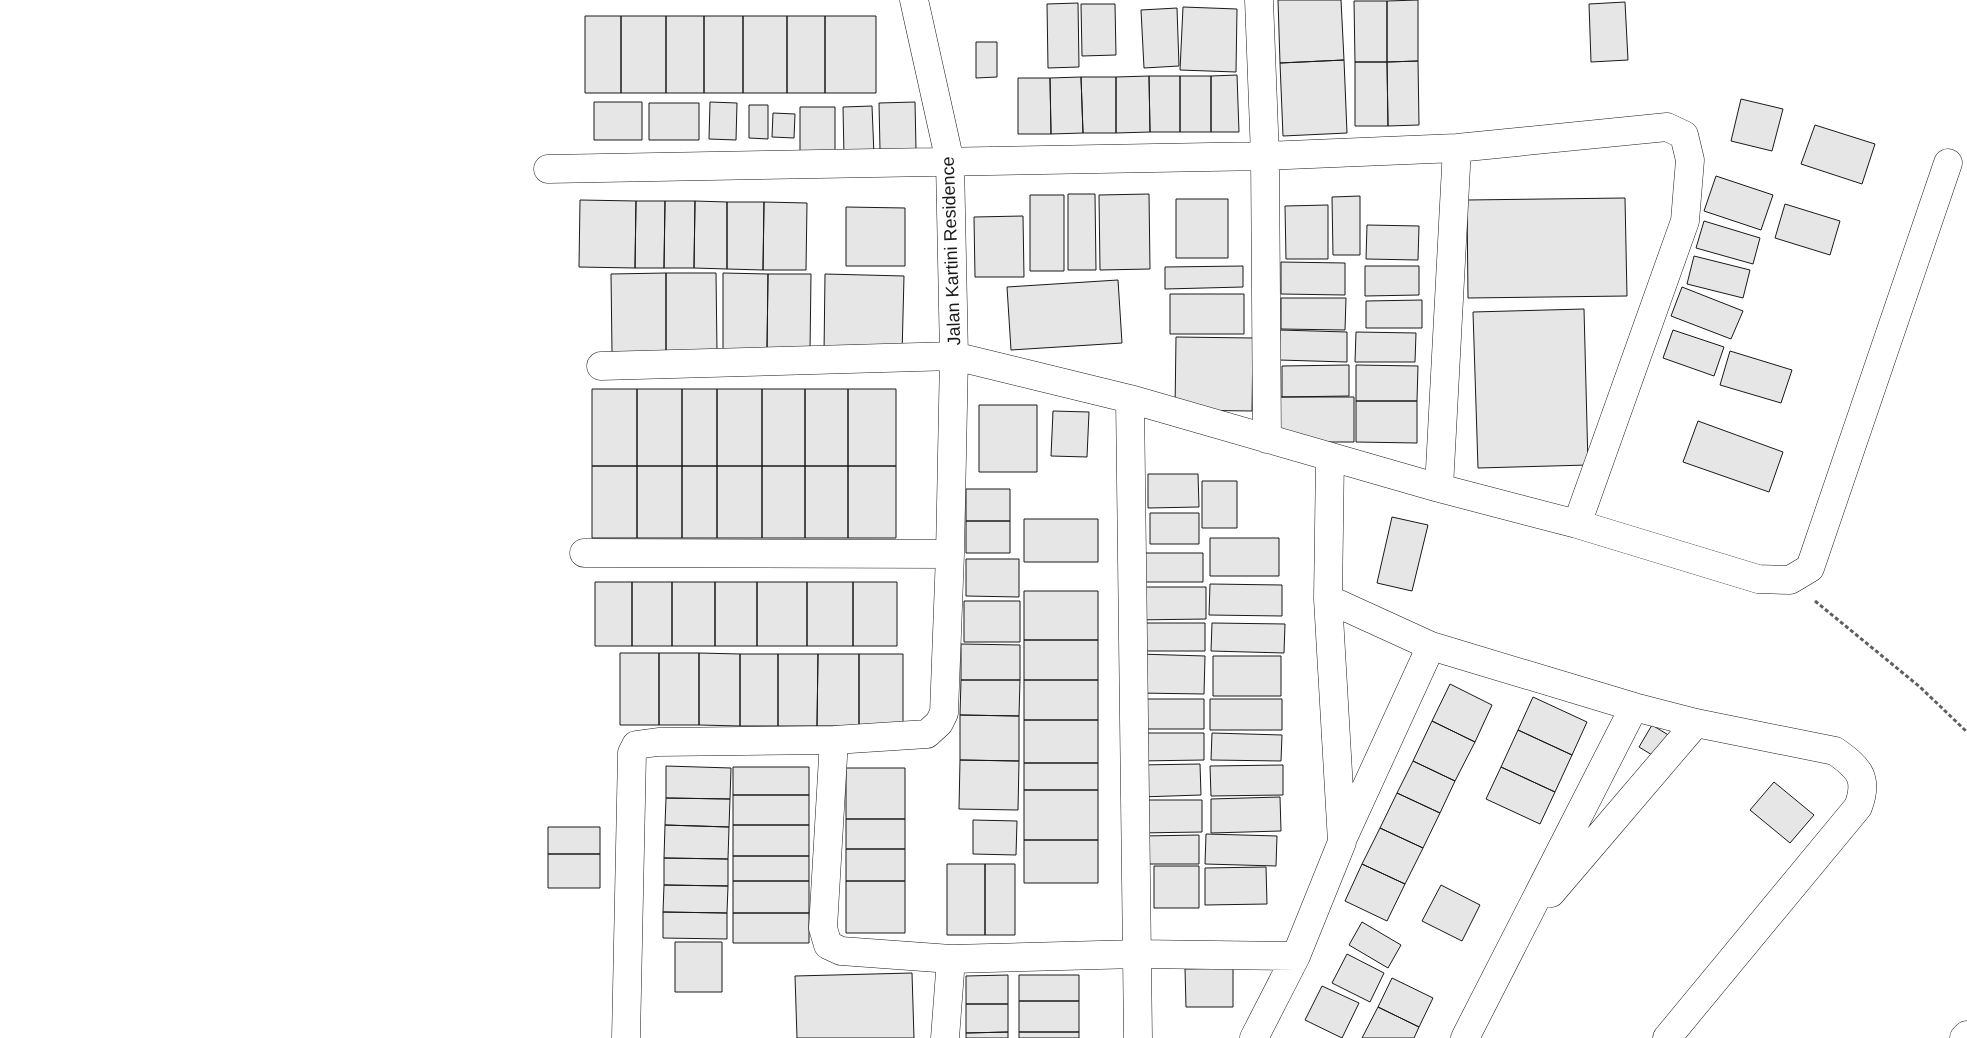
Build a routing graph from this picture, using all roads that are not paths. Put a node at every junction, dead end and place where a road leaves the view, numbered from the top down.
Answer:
1 (914, 0) edge
2 (1259, 0) edge
3 (1457, 148) junction
4 (1265, 156) junction
5 (950, 162) junction
6 (1948, 163) dead end
7 (548, 169) dead end
8 (954, 356) junction
9 (601, 366) dead end
10 (1130, 399) junction
11 (1266, 439) junction
12 (1330, 457) junction
13 (1439, 488) junction
14 (1577, 524) junction
15 (584, 553) dead end
16 (950, 554) junction
17 (1328, 600) junction
18 (1431, 646) junction
19 (1634, 707) junction
20 (1696, 722) junction
21 (834, 740) junction
22 (1342, 842) junction
23 (1521, 928) junction
24 (1137, 954) junction
25 (1296, 956) junction
26 (951, 959) junction
27 (1967, 1035) edge
28 (626, 1038) edge
29 (945, 1038) edge
30 (1138, 1038) edge
31 (1254, 1038) edge
32 (1465, 1038) edge
33 (1667, 1038) edge
34 (1964, 1038) edge

1 - 5 street, Jalan Kartini Residence
2 - 4 street
3 - 4 street
3 - 13 street
3 - 14 street
4 - 5 street
4 - 11 street
5 - 7 street
5 - 8 street, Jalan Kartini Residence
6 - 14 street
8 - 9 street
8 - 10 street
8 - 16 street, Jalan Kartini Residence
10 - 11 street
10 - 24 street
11 - 12 street
12 - 13 street
12 - 17 street
13 - 14 street
15 - 16 street
16 - 21 street, Jalan Kartini Residence
17 - 18 street
17 - 22 street
18 - 19 street
18 - 22 street
19 - 20 street
19 - 23 street
20 - 23 street
20 - 33 street
21 - 26 street
21 - 28 street, Jalan Kartini Residence
22 - 25 street
23 - 32 street
24 - 25 street
24 - 26 street
24 - 30 street
25 - 31 street
26 - 29 street
27 - 34 street

